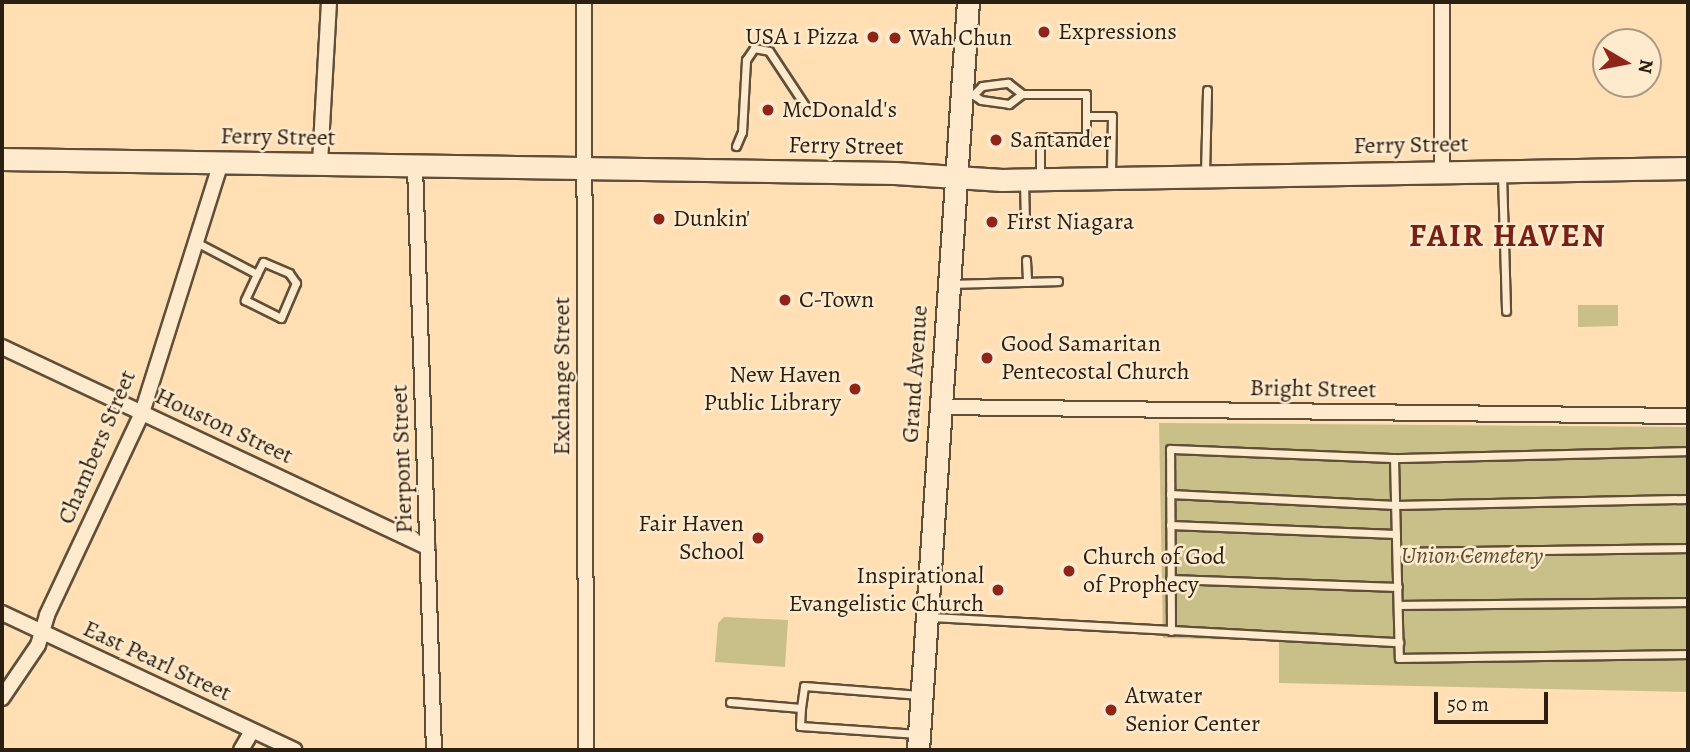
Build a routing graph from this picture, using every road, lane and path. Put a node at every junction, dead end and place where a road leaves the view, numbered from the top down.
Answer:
1 (328, 2) edge
2 (584, 2) edge
3 (968, 2) edge
4 (1442, 2) edge
5 (1207, 90) dead end
6 (967, 93) junction
7 (1022, 93) junction
8 (804, 104) dead end
9 (1086, 116) junction
10 (736, 146) dead end
11 (2, 159) edge
12 (221, 163) junction
13 (320, 163) junction
14 (415, 166) junction
15 (584, 168) junction
16 (1688, 168) edge
17 (1502, 170) junction
18 (1442, 171) junction
19 (1205, 175) junction
20 (954, 177) junction
21 (1111, 177) junction
22 (1032, 179) junction
23 (1025, 223) dead end
24 (197, 242) junction
25 (1026, 260) dead end
26 (257, 274) junction
27 (1058, 281) dead end
28 (1027, 282) junction
29 (947, 284) junction
30 (1506, 311) dead end
31 (2, 347) edge
32 (938, 407) junction
33 (142, 413) junction
34 (1688, 416) edge
35 (1688, 451) edge
36 (1394, 458) junction
37 (1170, 494) junction
38 (1688, 499) edge
39 (1395, 505) junction
40 (1170, 525) junction
41 (1396, 534) junction
42 (428, 547) junction
43 (1688, 548) edge
44 (1397, 552) junction
45 (1171, 579) junction
46 (1398, 587) junction
47 (1688, 601) edge
48 (1398, 605) junction
49 (2, 613) edge
50 (926, 617) junction
51 (1171, 631) junction
52 (42, 632) junction
53 (1399, 642) junction
54 (1688, 654) edge
55 (921, 695) junction
56 (2, 698) edge
57 (730, 702) dead end
58 (801, 708) junction
59 (252, 731) junction
60 (918, 742) edge
61 (241, 750) edge
62 (294, 750) edge
63 (434, 750) edge
64 (586, 750) edge

1 - 13 street
2 - 15 street, Exchange Street
3 - 6 main road, Grand Avenue
4 - 18 street
5 - 19 lane
6 - 7 lane
6 - 7 lane
6 - 20 main road, Grand Avenue
7 - 9 lane
8 - 10 lane
9 - 21 lane
9 - 22 lane
11 - 12 main road, Ferry Street
12 - 13 main road, Ferry Street
12 - 24 street, Chambers Street
13 - 14 main road, Ferry Street
14 - 15 main road, Ferry Street
14 - 42 street, Pierpont Street
15 - 20 main road, Ferry Street
15 - 64 street, Exchange Street
16 - 17 main road, Ferry Street
17 - 18 main road, Ferry Street
17 - 30 lane
18 - 19 main road, Ferry Street
19 - 21 main road, Ferry Street
20 - 22 main road, Ferry Street
20 - 29 main road, Grand Avenue
21 - 22 main road, Ferry Street
22 - 23 lane
24 - 26 lane
24 - 33 street, Chambers Street
25 - 28 lane
26 - 26 lane
27 - 28 lane
28 - 29 lane
29 - 32 main road, Grand Avenue
31 - 33 street, Houston Street
32 - 34 street, Bright Street
32 - 50 main road, Grand Avenue
33 - 42 street, Houston Street
33 - 52 street, Chambers Street
35 - 36 lane
36 - 37 lane
36 - 39 lane
37 - 39 lane
37 - 40 lane
38 - 39 lane
39 - 41 lane
40 - 41 lane
40 - 45 lane
41 - 44 lane
42 - 63 street, Pierpont Street
43 - 44 lane
44 - 46 lane
45 - 46 lane
45 - 51 lane
46 - 48 lane
47 - 48 lane
48 - 53 lane
49 - 52 street, East Pearl Street
50 - 51 lane
50 - 55 main road, Grand Avenue
51 - 53 lane
52 - 56 street, Chambers Street
52 - 59 street, East Pearl Street
53 - 54 lane
55 - 58 lane
55 - 60 main road, Grand Avenue
57 - 58 lane
58 - 60 lane
59 - 61 street
59 - 62 street, East Pearl Street

